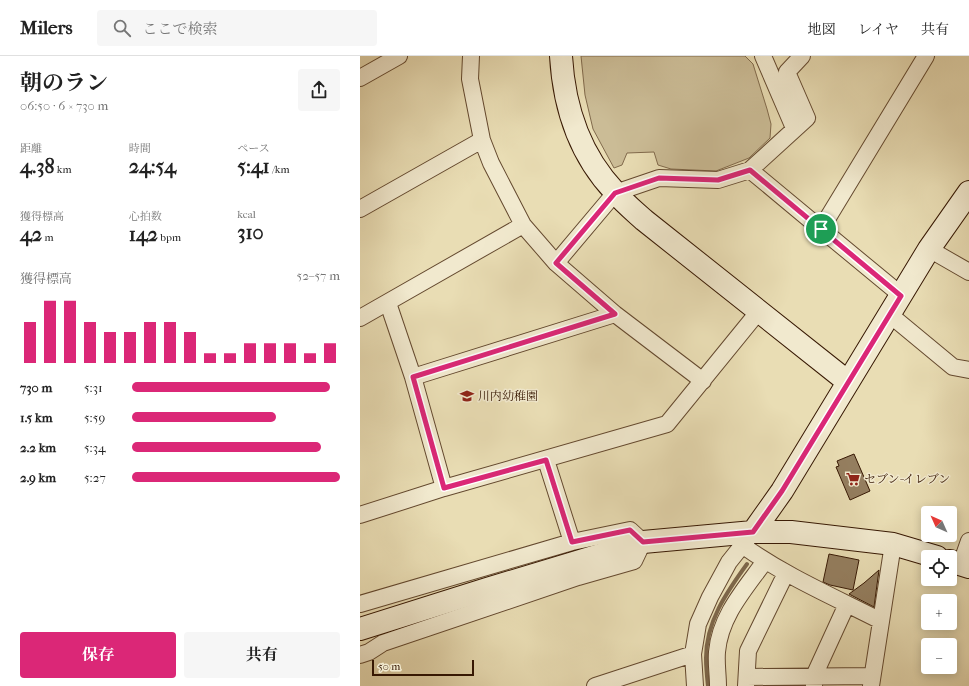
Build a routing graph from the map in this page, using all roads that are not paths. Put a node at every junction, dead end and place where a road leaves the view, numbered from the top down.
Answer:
1 (399, 56) edge
2 (470, 56) edge
3 (560, 56) edge
4 (763, 56) edge
5 (802, 56) edge
6 (926, 56) edge
7 (360, 78) edge
8 (794, 128) junction
9 (482, 140) junction
10 (750, 170) junction
11 (969, 192) edge
12 (615, 193) junction
13 (360, 209) edge
14 (523, 225) junction
15 (821, 229) junction
16 (930, 249) junction
17 (556, 263) junction
18 (969, 272) edge
19 (901, 296) junction
20 (388, 303) junction
21 (759, 311) junction
22 (615, 314) junction
23 (889, 314) junction
24 (360, 318) edge
25 (969, 370) edge
26 (413, 377) junction
27 (703, 381) junction
28 (848, 382) junction
29 (546, 460) junction
30 (444, 488) junction
31 (361, 510) edge
32 (747, 539) junction
33 (969, 541) edge
34 (572, 542) junction
35 (643, 542) junction
36 (893, 544) junction
37 (921, 552) edge
38 (765, 561) junction
39 (960, 564) edge
40 (786, 573) junction
41 (360, 604) edge
42 (847, 604) junction
43 (881, 621) junction
44 (360, 629) edge
45 (693, 654) junction
46 (360, 655) edge
47 (747, 681) edge
48 (814, 681) edge
49 (872, 681) edge
50 (595, 686) edge
51 (695, 686) edge
52 (718, 686) edge

1 - 7 street
2 - 9 street
3 - 12 street
4 - 8 street
5 - 8 street
6 - 15 street
8 - 10 street
9 - 13 street
9 - 14 street
10 - 12 street
10 - 15 street
11 - 16 street
12 - 17 street
12 - 21 street
14 - 17 street
14 - 20 street
15 - 19 street
16 - 18 street
16 - 19 street
17 - 22 street
19 - 23 street
20 - 24 street
20 - 26 street
21 - 27 street
21 - 28 street
22 - 26 street
22 - 27 street
23 - 25 street
23 - 28 street
26 - 30 street
27 - 29 street
28 - 32 street
29 - 30 street
29 - 34 street
30 - 31 street
32 - 35 street
32 - 36 street
32 - 38 street
32 - 45 street
33 - 39 street
34 - 35 street
34 - 41 street
35 - 44 street
35 - 46 street
36 - 37 street
36 - 43 street
38 - 40 street
38 - 52 street
40 - 42 street
40 - 47 street
42 - 43 street
42 - 48 street
43 - 49 street
45 - 50 street
45 - 51 street
47 - 48 street
48 - 49 street

